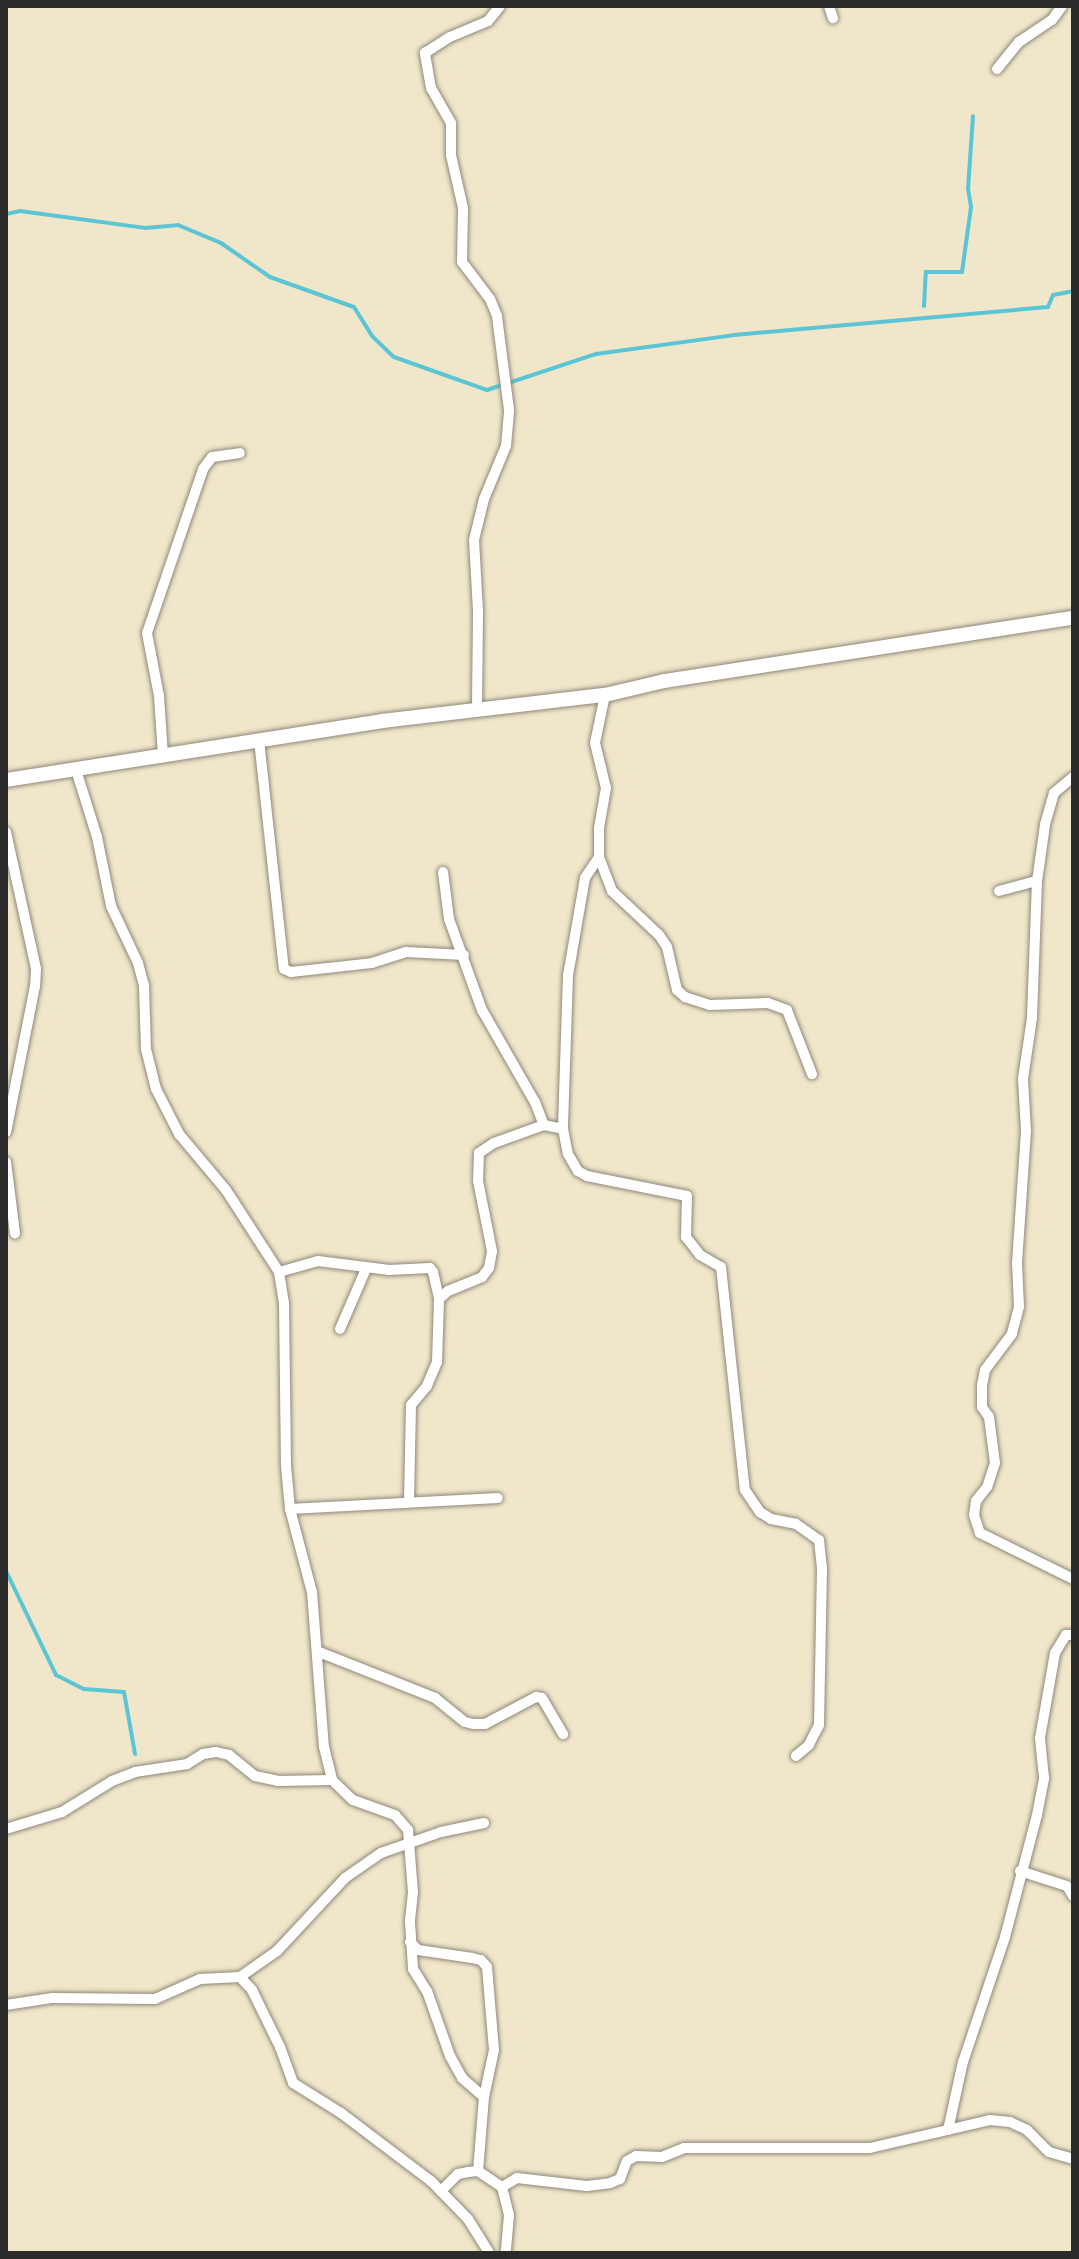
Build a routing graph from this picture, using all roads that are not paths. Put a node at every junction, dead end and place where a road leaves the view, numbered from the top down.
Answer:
1 (500, 6) edge
2 (829, 6) edge
3 (1062, 6) edge
4 (833, 18) dead end
5 (997, 69) dead end
6 (240, 453) dead end
7 (1073, 618) edge
8 (605, 695) junction
9 (477, 708) junction
10 (259, 740) junction
11 (163, 755) junction
12 (76, 770) junction
13 (1073, 777) edge
14 (6, 780) edge
15 (6, 832) edge
16 (599, 857) junction
17 (443, 872) dead end
18 (1037, 881) junction
19 (999, 891) dead end
20 (464, 955) junction
21 (812, 1074) dead end
22 (544, 1125) junction
23 (563, 1129) junction
24 (6, 1132) edge
25 (6, 1162) edge
26 (15, 1233) dead end
27 (366, 1269) junction
28 (279, 1272) junction
29 (439, 1299) junction
30 (340, 1329) dead end
31 (498, 1498) dead end
32 (409, 1502) junction
33 (290, 1509) junction
34 (1073, 1579) edge
35 (1073, 1635) edge
36 (319, 1652) junction
37 (563, 1734) dead end
38 (796, 1756) dead end
39 (332, 1780) junction
40 (484, 1823) dead end
41 (6, 1829) edge
42 (410, 1843) junction
43 (1020, 1871) junction
44 (1073, 1896) edge
45 (410, 1942) junction
46 (240, 1977) junction
47 (6, 2005) edge
48 (484, 2097) junction
49 (948, 2130) junction
50 (1073, 2159) edge
51 (478, 2171) junction
52 (502, 2187) junction
53 (441, 2191) junction
54 (489, 2253) edge
55 (506, 2253) edge

1 - 9 street
2 - 4 street
3 - 5 street
6 - 11 street
7 - 8 street
8 - 9 street
8 - 16 street
9 - 10 street
10 - 11 street
10 - 20 street
11 - 12 street
12 - 14 street
12 - 28 street
13 - 18 street
15 - 24 street
16 - 21 street
16 - 23 street
17 - 20 street
18 - 19 street
18 - 34 street
20 - 22 street
22 - 23 street
22 - 29 street
23 - 38 street
25 - 26 street
27 - 28 street
27 - 29 street
27 - 30 street
28 - 33 street
29 - 32 street
31 - 32 street
32 - 33 street
33 - 36 street
35 - 43 street
36 - 37 street
36 - 39 street
39 - 41 street
39 - 42 street
40 - 42 street
42 - 45 street
42 - 46 street
43 - 44 street
43 - 49 street
45 - 48 street
45 - 48 street
46 - 47 street
46 - 53 street
48 - 51 street
49 - 50 street
49 - 52 street
51 - 52 street
51 - 53 street
52 - 55 street
53 - 54 street

